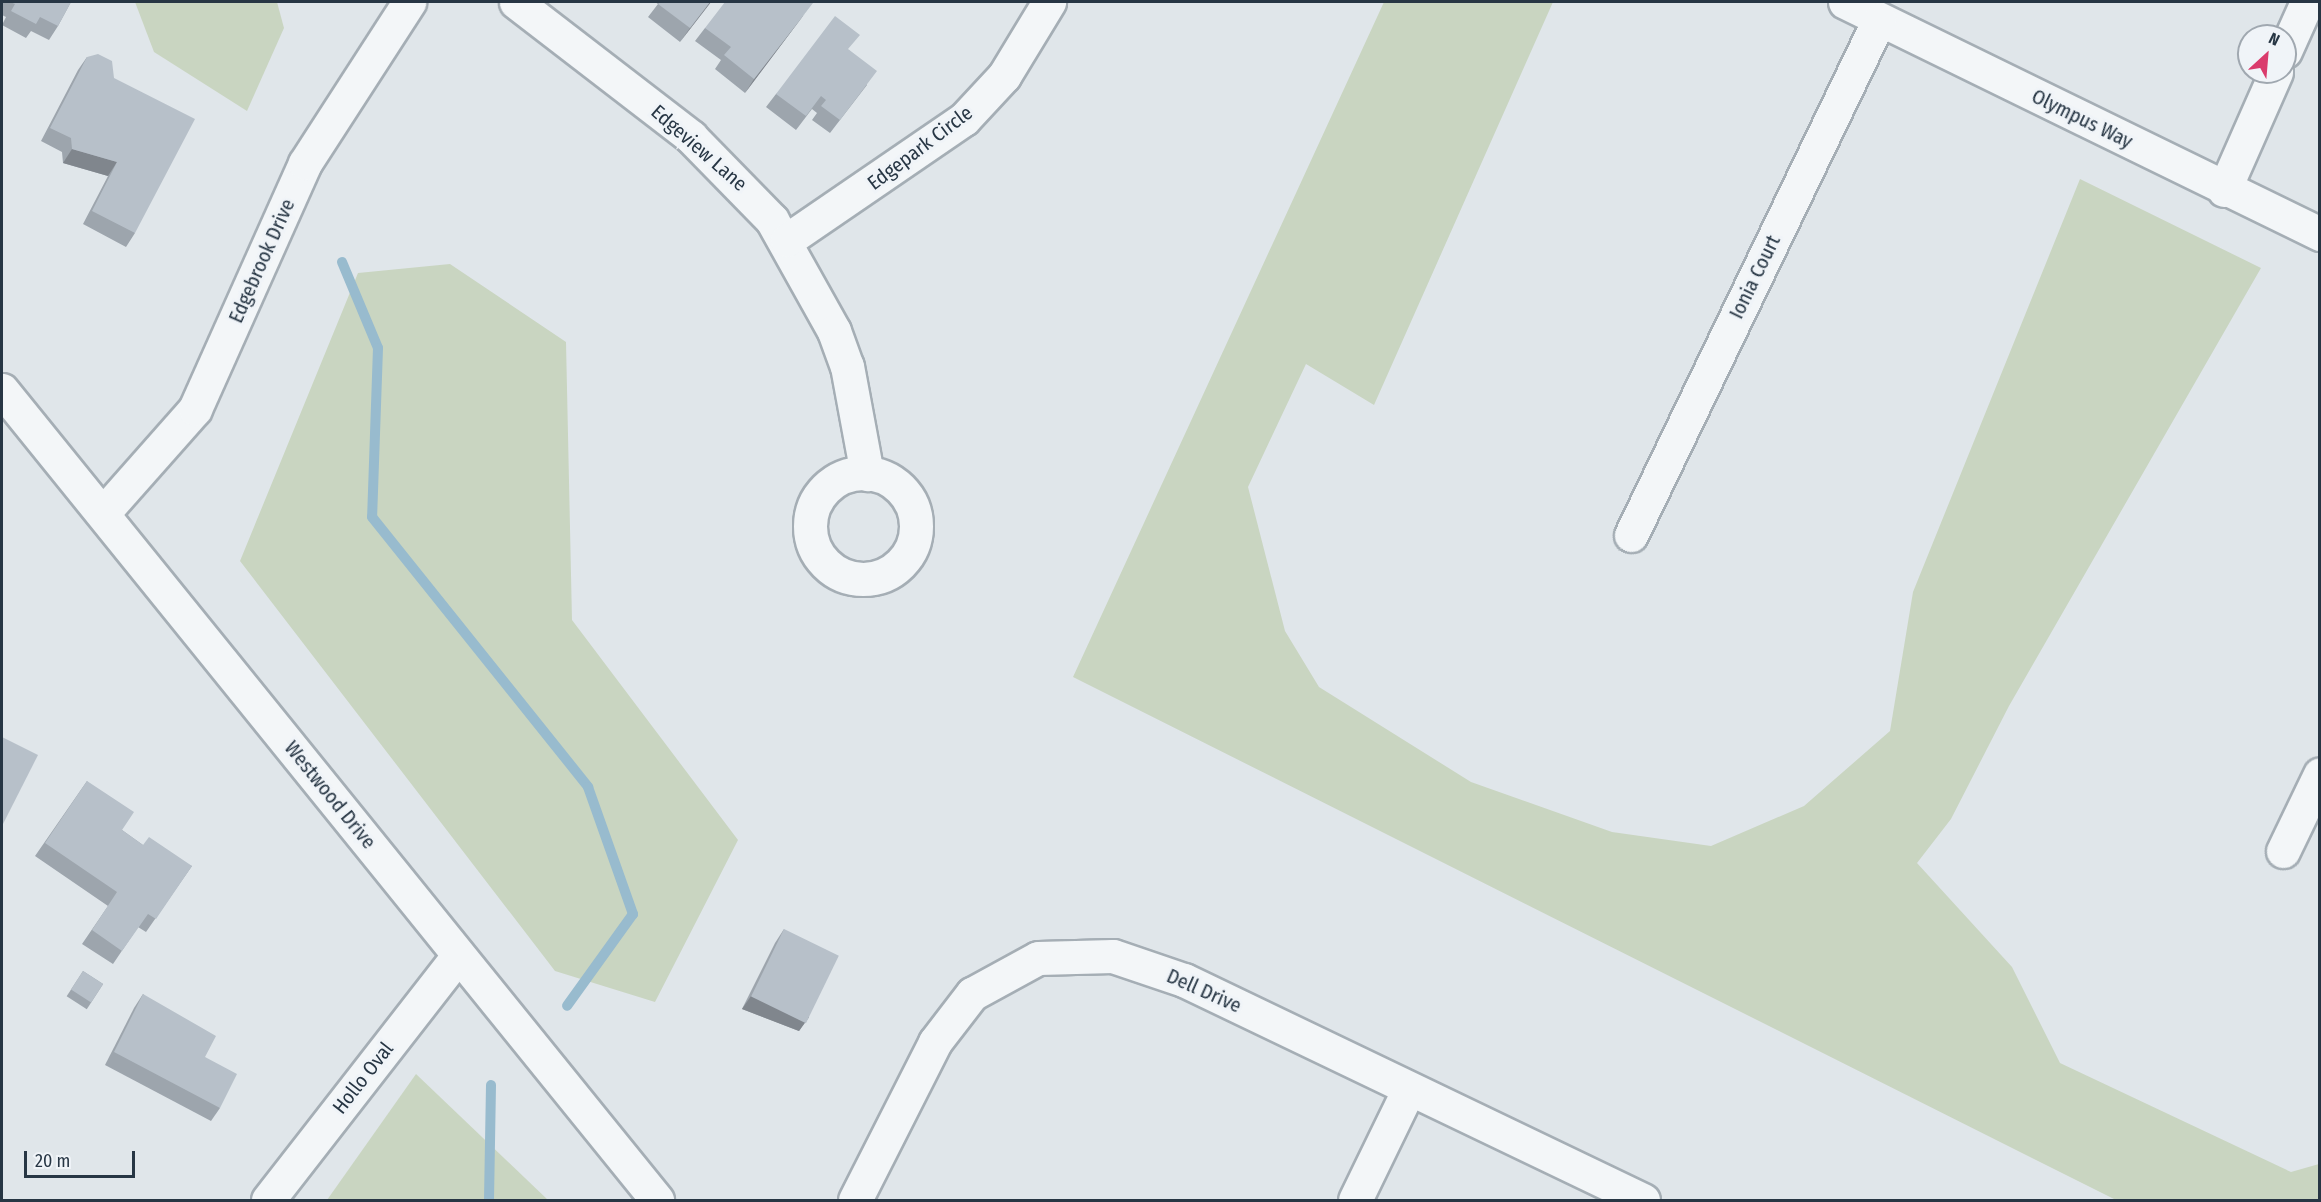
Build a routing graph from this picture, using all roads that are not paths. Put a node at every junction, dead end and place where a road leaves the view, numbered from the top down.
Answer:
1 (409, 2) edge
2 (516, 2) edge
3 (1049, 2) edge
4 (1845, 2) edge
5 (2307, 2) edge
6 (1880, 20) junction
7 (2297, 24) edge
8 (2271, 84) edge
9 (2224, 190) junction
10 (2319, 234) edge
11 (787, 240) junction
12 (2, 390) edge
13 (867, 474) dead end
14 (104, 512) junction
15 (1631, 535) dead end
16 (2319, 774) edge
17 (2283, 851) dead end
18 (458, 956) junction
19 (1409, 1089) junction
20 (268, 1200) edge
21 (657, 1200) edge
22 (855, 1200) edge
23 (1355, 1200) edge
24 (1643, 1200) edge

1 - 14 street, Edgebrook Drive
2 - 11 street, Edgeview Lane
3 - 11 street, Edgepark Circle
4 - 6 street, Olympus Way
5 - 7 street
6 - 9 street, Olympus Way
6 - 15 street, Ionia Court
8 - 9 street
9 - 10 street, Olympus Way
11 - 13 street, Edgeview Lane
12 - 14 street, Westwood Drive
14 - 18 street, Westwood Drive
16 - 17 street
18 - 20 street, Hollo Oval
18 - 21 street, Westwood Drive
19 - 22 street, Dell Drive
19 - 23 street
19 - 24 street, Dell Drive

